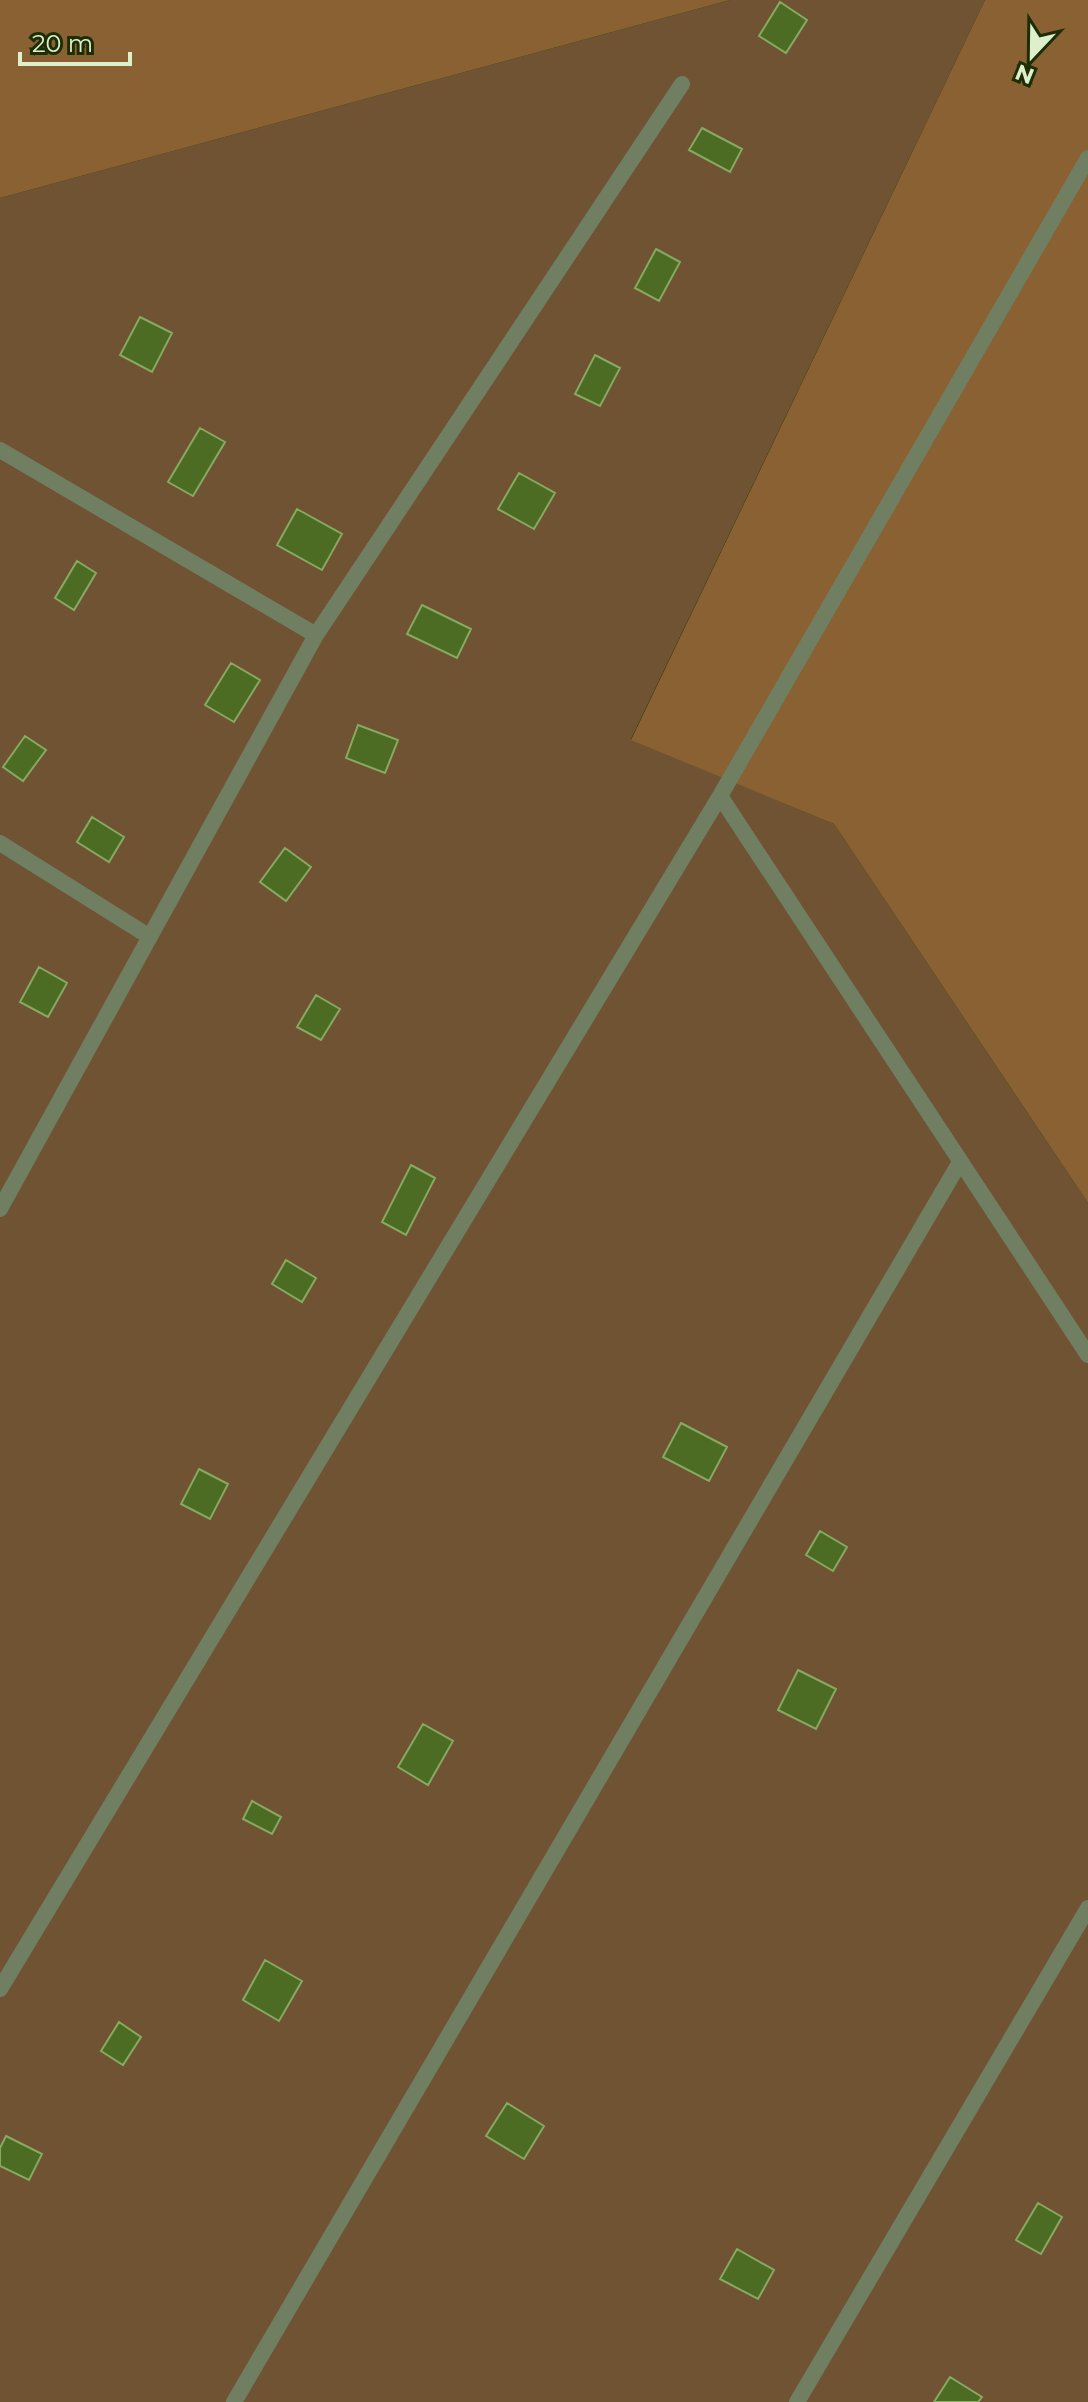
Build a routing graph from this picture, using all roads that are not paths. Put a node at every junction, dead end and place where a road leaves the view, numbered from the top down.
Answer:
1 (682, 84) dead end
2 (1088, 158) edge
3 (0, 450) edge
4 (316, 635) junction
5 (720, 796) junction
6 (0, 843) edge
7 (150, 937) junction
8 (960, 1162) junction
9 (0, 1209) edge
10 (1088, 1355) edge
11 (1088, 1908) edge
12 (0, 1989) edge
13 (234, 2402) edge
14 (797, 2402) edge

1 - 4 street
2 - 5 street
3 - 4 street
4 - 7 street
5 - 8 street
5 - 12 street
6 - 7 street
7 - 9 street
8 - 10 street
8 - 13 street
11 - 14 street

